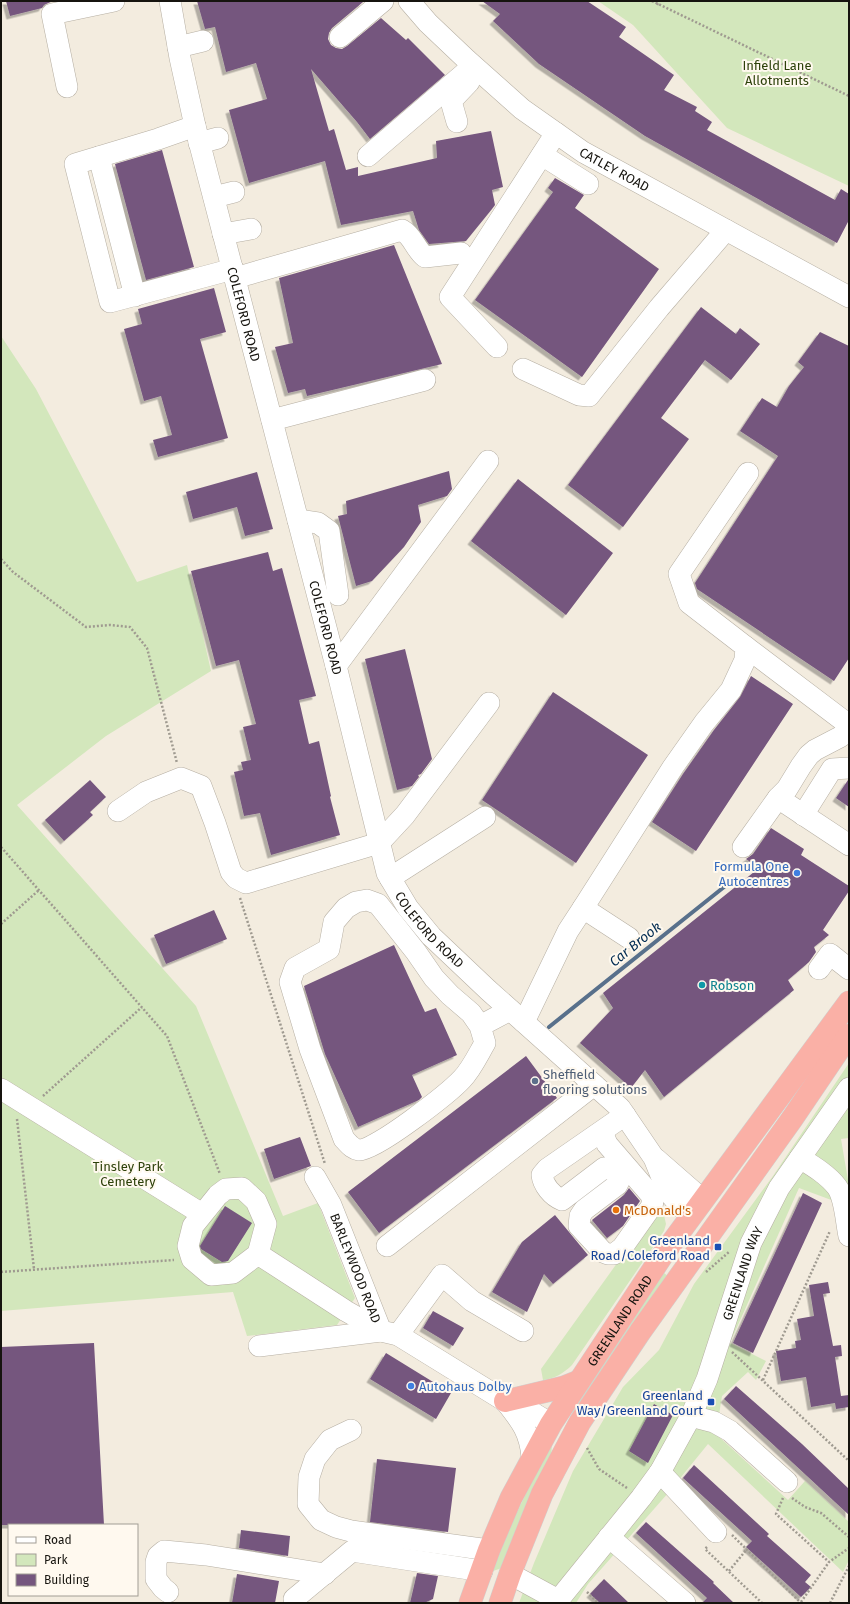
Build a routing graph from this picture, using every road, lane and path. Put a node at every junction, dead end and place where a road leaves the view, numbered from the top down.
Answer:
1 (114, 1) edge
2 (170, 1) edge
3 (383, 1) edge
4 (408, 1) edge
5 (652, 1) edge
6 (658, 1) edge
7 (657, 5) junction
8 (340, 37) dead end
9 (203, 41) dead end
10 (178, 47) junction
11 (476, 69) junction
12 (67, 87) dead end
13 (849, 96) edge
14 (457, 122) dead end
15 (556, 133) junction
16 (204, 136) junction
17 (542, 155) junction
18 (368, 156) dead end
19 (588, 184) dead end
20 (234, 192) dead end
21 (214, 197) junction
22 (251, 229) dead end
23 (726, 230) junction
24 (224, 234) junction
25 (461, 253) dead end
26 (234, 273) junction
27 (849, 297) edge
28 (497, 347) dead end
29 (523, 369) dead end
30 (425, 380) dead end
31 (272, 420) junction
32 (488, 461) dead end
33 (748, 473) dead end
34 (298, 520) junction
35 (1, 559) edge
36 (338, 595) dead end
37 (746, 647) junction
38 (336, 666) junction
39 (489, 703) dead end
40 (849, 725) edge
41 (849, 730) edge
42 (849, 768) edge
43 (181, 778) junction
44 (778, 798) junction
45 (118, 812) dead end
46 (803, 815) junction
47 (485, 817) dead end
48 (379, 843) junction
49 (849, 845) edge
50 (1, 847) edge
51 (743, 847) dead end
52 (236, 878) junction
53 (390, 878) junction
54 (39, 890) junction
55 (583, 908) junction
56 (1, 924) edge
57 (629, 938) dead end
58 (819, 969) dead end
59 (849, 969) edge
60 (849, 1002) edge
61 (142, 1007) junction
62 (517, 1016) junction
63 (480, 1026) junction
64 (849, 1035) edge
65 (594, 1085) junction
66 (849, 1088) edge
67 (16, 1098) edge
68 (625, 1115) junction
69 (604, 1138) junction
70 (800, 1158) junction
71 (602, 1170) junction
72 (320, 1173) joint
73 (226, 1189) junction
74 (843, 1203) junction
75 (697, 1208) junction
76 (202, 1214) junction
77 (718, 1223) junction
78 (849, 1236) edge
79 (751, 1242) junction
80 (387, 1246) dead end
81 (258, 1254) junction
82 (192, 1259) junction
83 (691, 1262) junction
84 (34, 1269) junction
85 (1, 1272) edge
86 (523, 1331) dead end
87 (390, 1333) junction
88 (720, 1341) junction
89 (259, 1346) dead end
90 (763, 1380) junction
91 (579, 1381) junction
92 (505, 1402) junction
93 (691, 1416) junction
94 (551, 1424) junction
95 (351, 1430) dead end
96 (564, 1452) junction
97 (532, 1457) junction
98 (849, 1461) edge
99 (660, 1472) junction
100 (789, 1489) joint
101 (776, 1514) dead end
102 (716, 1532) junction
103 (609, 1537) junction
104 (849, 1537) edge
105 (849, 1548) edge
106 (747, 1549) junction
107 (489, 1550) junction
108 (828, 1562) junction
109 (849, 1566) edge
110 (482, 1571) junction
111 (729, 1571) junction
112 (325, 1574) junction
113 (510, 1574) junction
114 (168, 1592) dead end
115 (472, 1598) edge
116 (294, 1599) dead end
117 (557, 1602) edge
118 (801, 1602) edge
119 (500, 1603) edge
120 (685, 1603) edge
121 (762, 1603) edge
122 (830, 1603) edge

1 - 12 street
2 - 10 street, COLEFORD ROAD
3 - 8 street
4 - 11 street, CATLEY ROAD
5 - 7 path
6 - 7 path
7 - 13 path
9 - 10 street
10 - 16 street, COLEFORD ROAD
11 - 14 street
11 - 15 street, CATLEY ROAD
11 - 18 street
15 - 17 street
15 - 23 street, CATLEY ROAD
16 - 21 street, COLEFORD ROAD
16 - 26 street
17 - 19 street
17 - 28 street
20 - 21 street
21 - 24 street, COLEFORD ROAD
22 - 24 street
23 - 27 street, CATLEY ROAD
23 - 29 street
24 - 26 street, COLEFORD ROAD
25 - 26 street
26 - 31 street, COLEFORD ROAD
30 - 31 street
31 - 34 street, COLEFORD ROAD
32 - 38 street
33 - 37 street
34 - 36 street
34 - 38 street, COLEFORD ROAD
35 - 43 path
37 - 40 street
37 - 55 street
38 - 48 street, COLEFORD ROAD
39 - 48 street
41 - 44 street
42 - 46 street
43 - 45 street
43 - 52 street
44 - 46 street
44 - 51 street
46 - 49 street
47 - 53 street
48 - 52 street
48 - 53 street, COLEFORD ROAD
50 - 54 path
52 - 72 path
53 - 62 street, COLEFORD ROAD
54 - 56 path
54 - 61 path
55 - 57 street
55 - 62 street
58 - 59 street
60 - 75 highway, GREENLAND ROAD
61 - 67 path
61 - 73 path
62 - 63 street
62 - 65 street, COLEFORD ROAD
63 - 63 street
64 - 77 highway, GREENLAND ROAD
65 - 68 street, COLEFORD ROAD
65 - 80 street
66 - 70 street, GREENLAND WAY
67 - 76 street
67 - 84 path
68 - 69 street
68 - 75 street, COLEFORD ROAD
69 - 71 street
69 - 71 street
69 - 71 street
70 - 74 street
70 - 79 street, GREENLAND WAY
72 - 87 street, BARLEYWOOD ROAD
73 - 76 street
73 - 81 street
74 - 78 street
74 - 90 path
75 - 77 highway
75 - 91 highway, GREENLAND ROAD
76 - 82 street
77 - 83 highway, GREENLAND ROAD
79 - 83 path
79 - 88 street, GREENLAND WAY
81 - 82 street
81 - 87 street
82 - 84 path
83 - 96 highway, GREENLAND ROAD
84 - 85 path
86 - 87 street
87 - 89 street, BARLEYWOOD ROAD
87 - 92 street
88 - 90 path
88 - 93 street, GREENLAND WAY
90 - 98 path
91 - 92 highway
91 - 94 highway, GREENLAND ROAD
92 - 94 street
92 - 97 street
93 - 99 street, GREENLAND WAY
93 - 100 street
94 - 96 highway
94 - 97 highway, GREENLAND ROAD
95 - 107 street
96 - 113 highway, GREENLAND ROAD
97 - 107 highway, GREENLAND ROAD
99 - 102 street
99 - 103 street, GREENLAND WAY
100 - 104 path
101 - 108 path
102 - 106 path
102 - 111 path
103 - 117 street, GREENLAND WAY
103 - 120 street
105 - 108 path
106 - 111 path
106 - 118 path
107 - 110 highway, GREENLAND ROAD
108 - 118 path
109 - 122 path
110 - 112 street
110 - 115 highway, GREENLAND ROAD
111 - 121 path
112 - 114 street
112 - 116 street
113 - 115 highway
113 - 117 street, GREENLAND WAY
113 - 119 highway, GREENLAND ROAD

